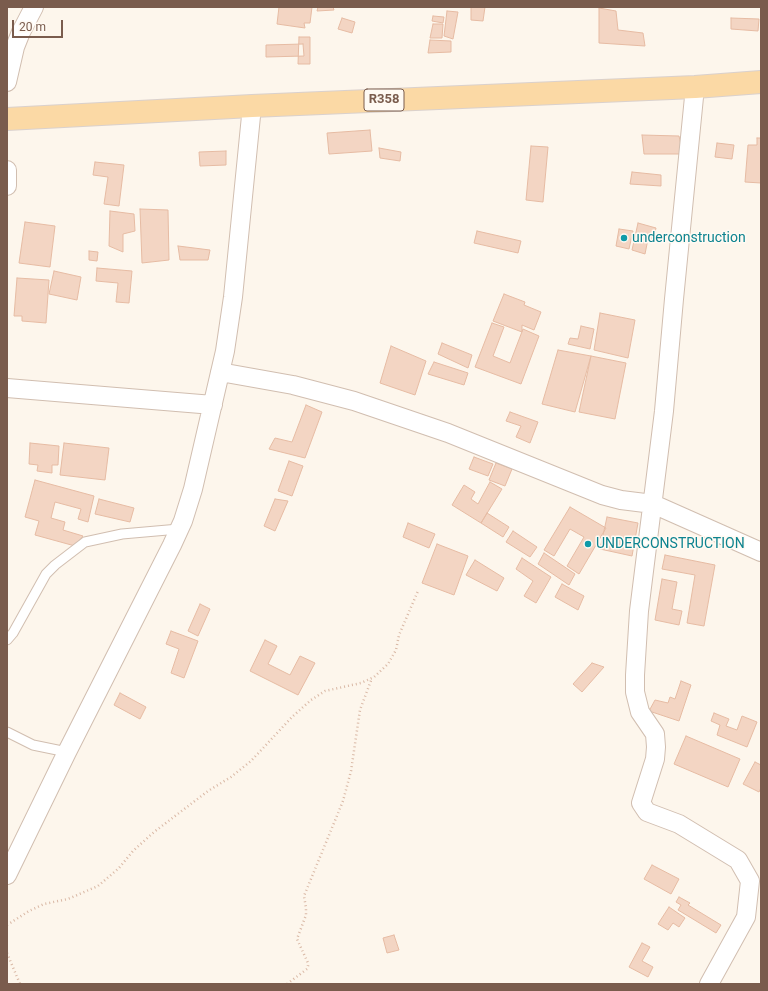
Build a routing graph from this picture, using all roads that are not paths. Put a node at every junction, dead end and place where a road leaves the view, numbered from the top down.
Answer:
1 (34, 7) edge
2 (7, 82) edge
3 (761, 82) edge
4 (695, 87) junction
5 (252, 106) junction
6 (7, 120) edge
7 (7, 170) edge
8 (7, 186) edge
9 (220, 372) junction
10 (7, 388) edge
11 (213, 405) junction
12 (653, 504) junction
13 (179, 529) junction
14 (761, 552) edge
15 (7, 640) edge
16 (7, 732) edge
17 (67, 752) junction
18 (7, 875) edge
19 (709, 984) edge

1 - 2 street
3 - 4 main road, R358
4 - 5 main road, R358
4 - 12 street
5 - 6 main road, R358
5 - 9 street
7 - 8 street
9 - 11 street
9 - 12 street
10 - 11 street
11 - 13 street
12 - 14 street
12 - 19 street
13 - 15 lane
13 - 17 street
16 - 17 lane
17 - 18 street

